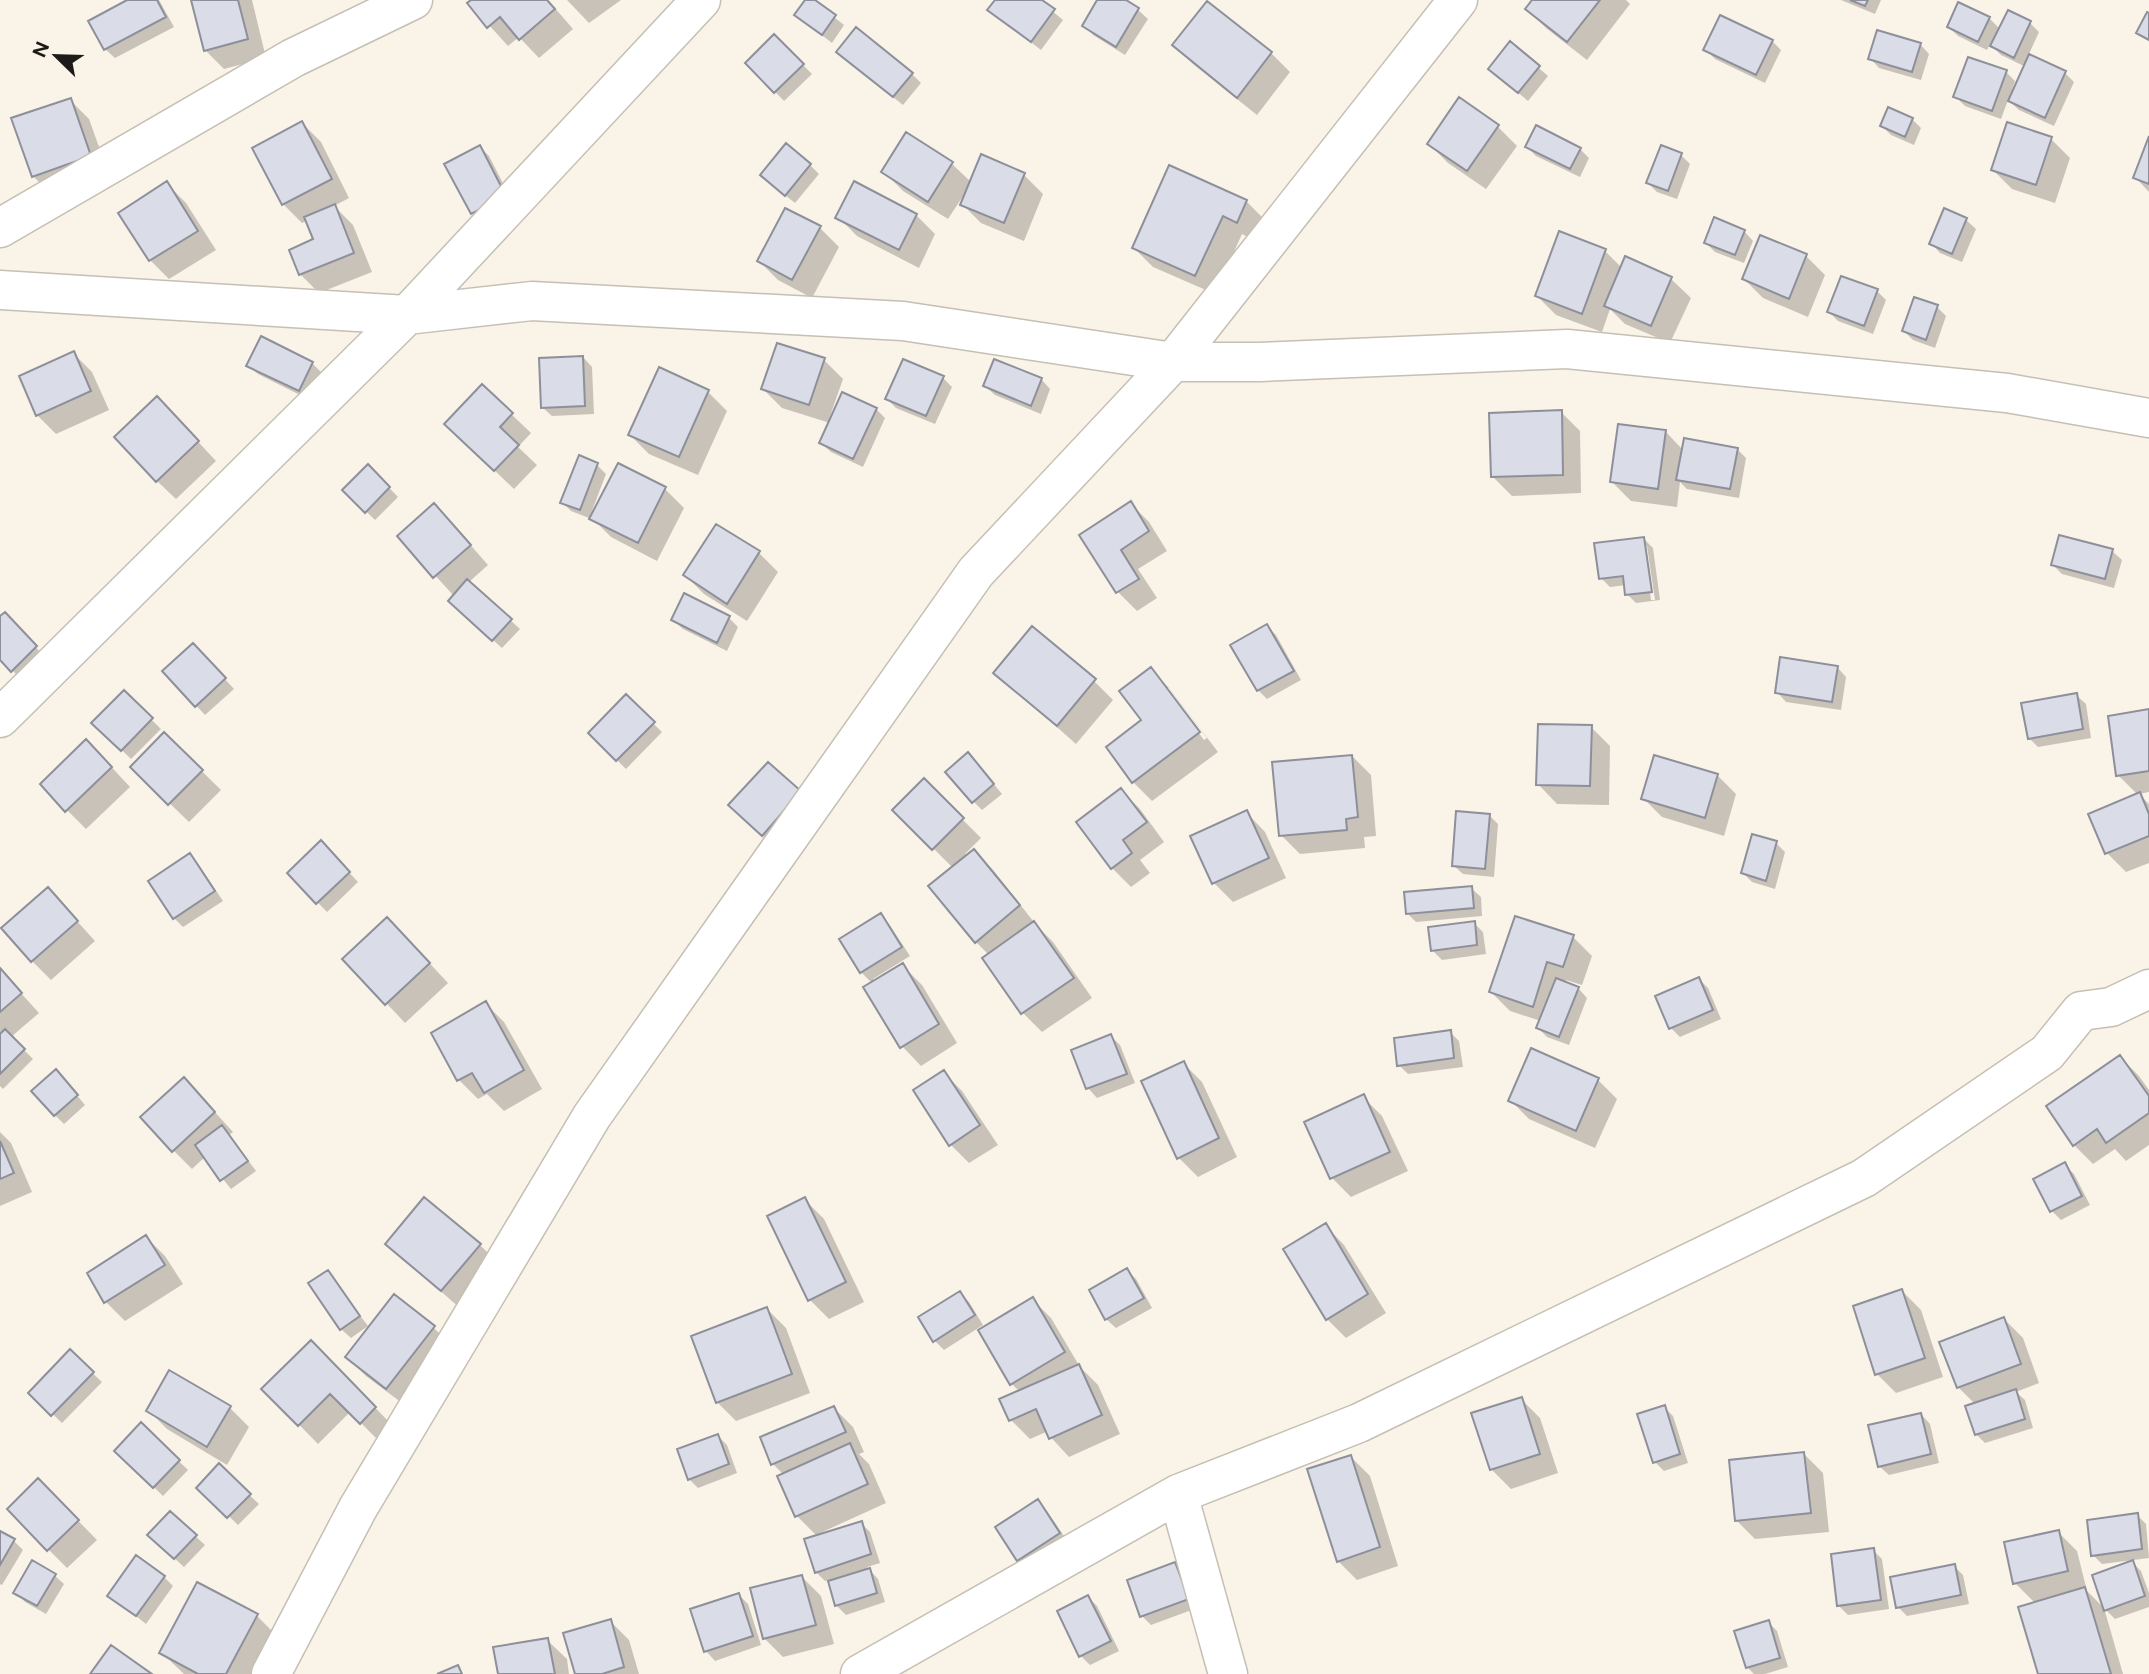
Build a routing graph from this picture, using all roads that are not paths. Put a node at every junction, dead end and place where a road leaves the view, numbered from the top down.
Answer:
1 (413, 0) edge
2 (701, 0) edge
3 (1458, 0) edge
4 (0, 228) edge
5 (0, 290) edge
6 (407, 315) junction
7 (1173, 362) junction
8 (2149, 418) edge
9 (0, 718) edge
10 (2149, 989) edge
11 (1178, 1494) junction
12 (271, 1674) edge
13 (860, 1674) edge
14 (1228, 1674) edge

1 - 4 street
2 - 6 street
3 - 7 street
5 - 6 street
6 - 7 street
6 - 9 street
7 - 8 street
7 - 12 street
10 - 11 street
11 - 13 street
11 - 14 street

